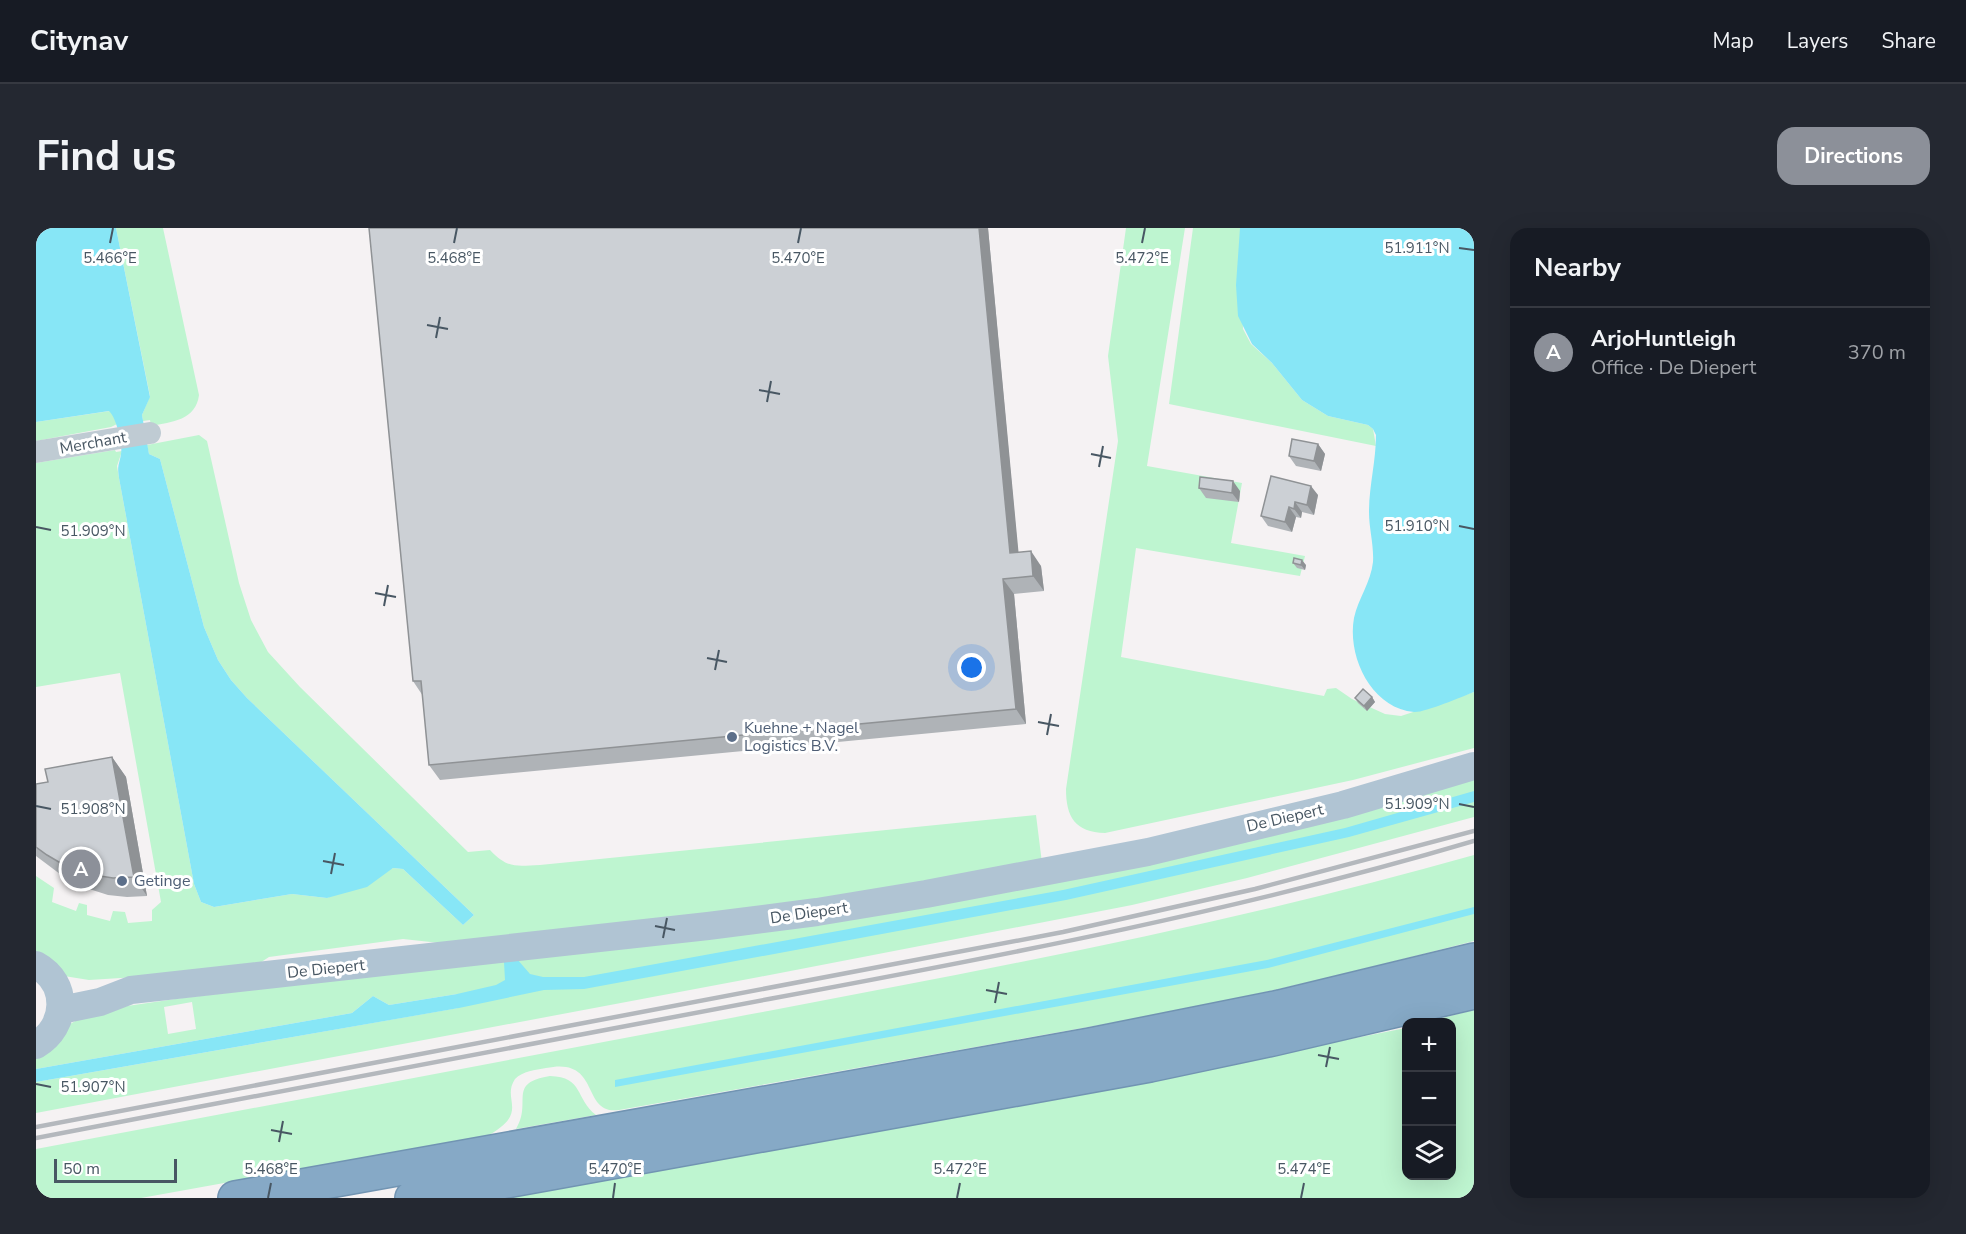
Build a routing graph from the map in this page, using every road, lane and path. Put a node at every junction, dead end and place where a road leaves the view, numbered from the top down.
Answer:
1 (150, 432) dead end
2 (36, 452) edge
3 (1474, 765) edge
4 (1474, 960) edge
5 (36, 965) edge
6 (1474, 992) edge
7 (59, 999) junction
8 (36, 1044) edge
9 (235, 1198) edge
10 (412, 1198) edge

1 - 2 street, Merchant
3 - 7 main road, De Diepert
4 - 9 highway
5 - 7 main road
6 - 10 highway
7 - 8 main road

